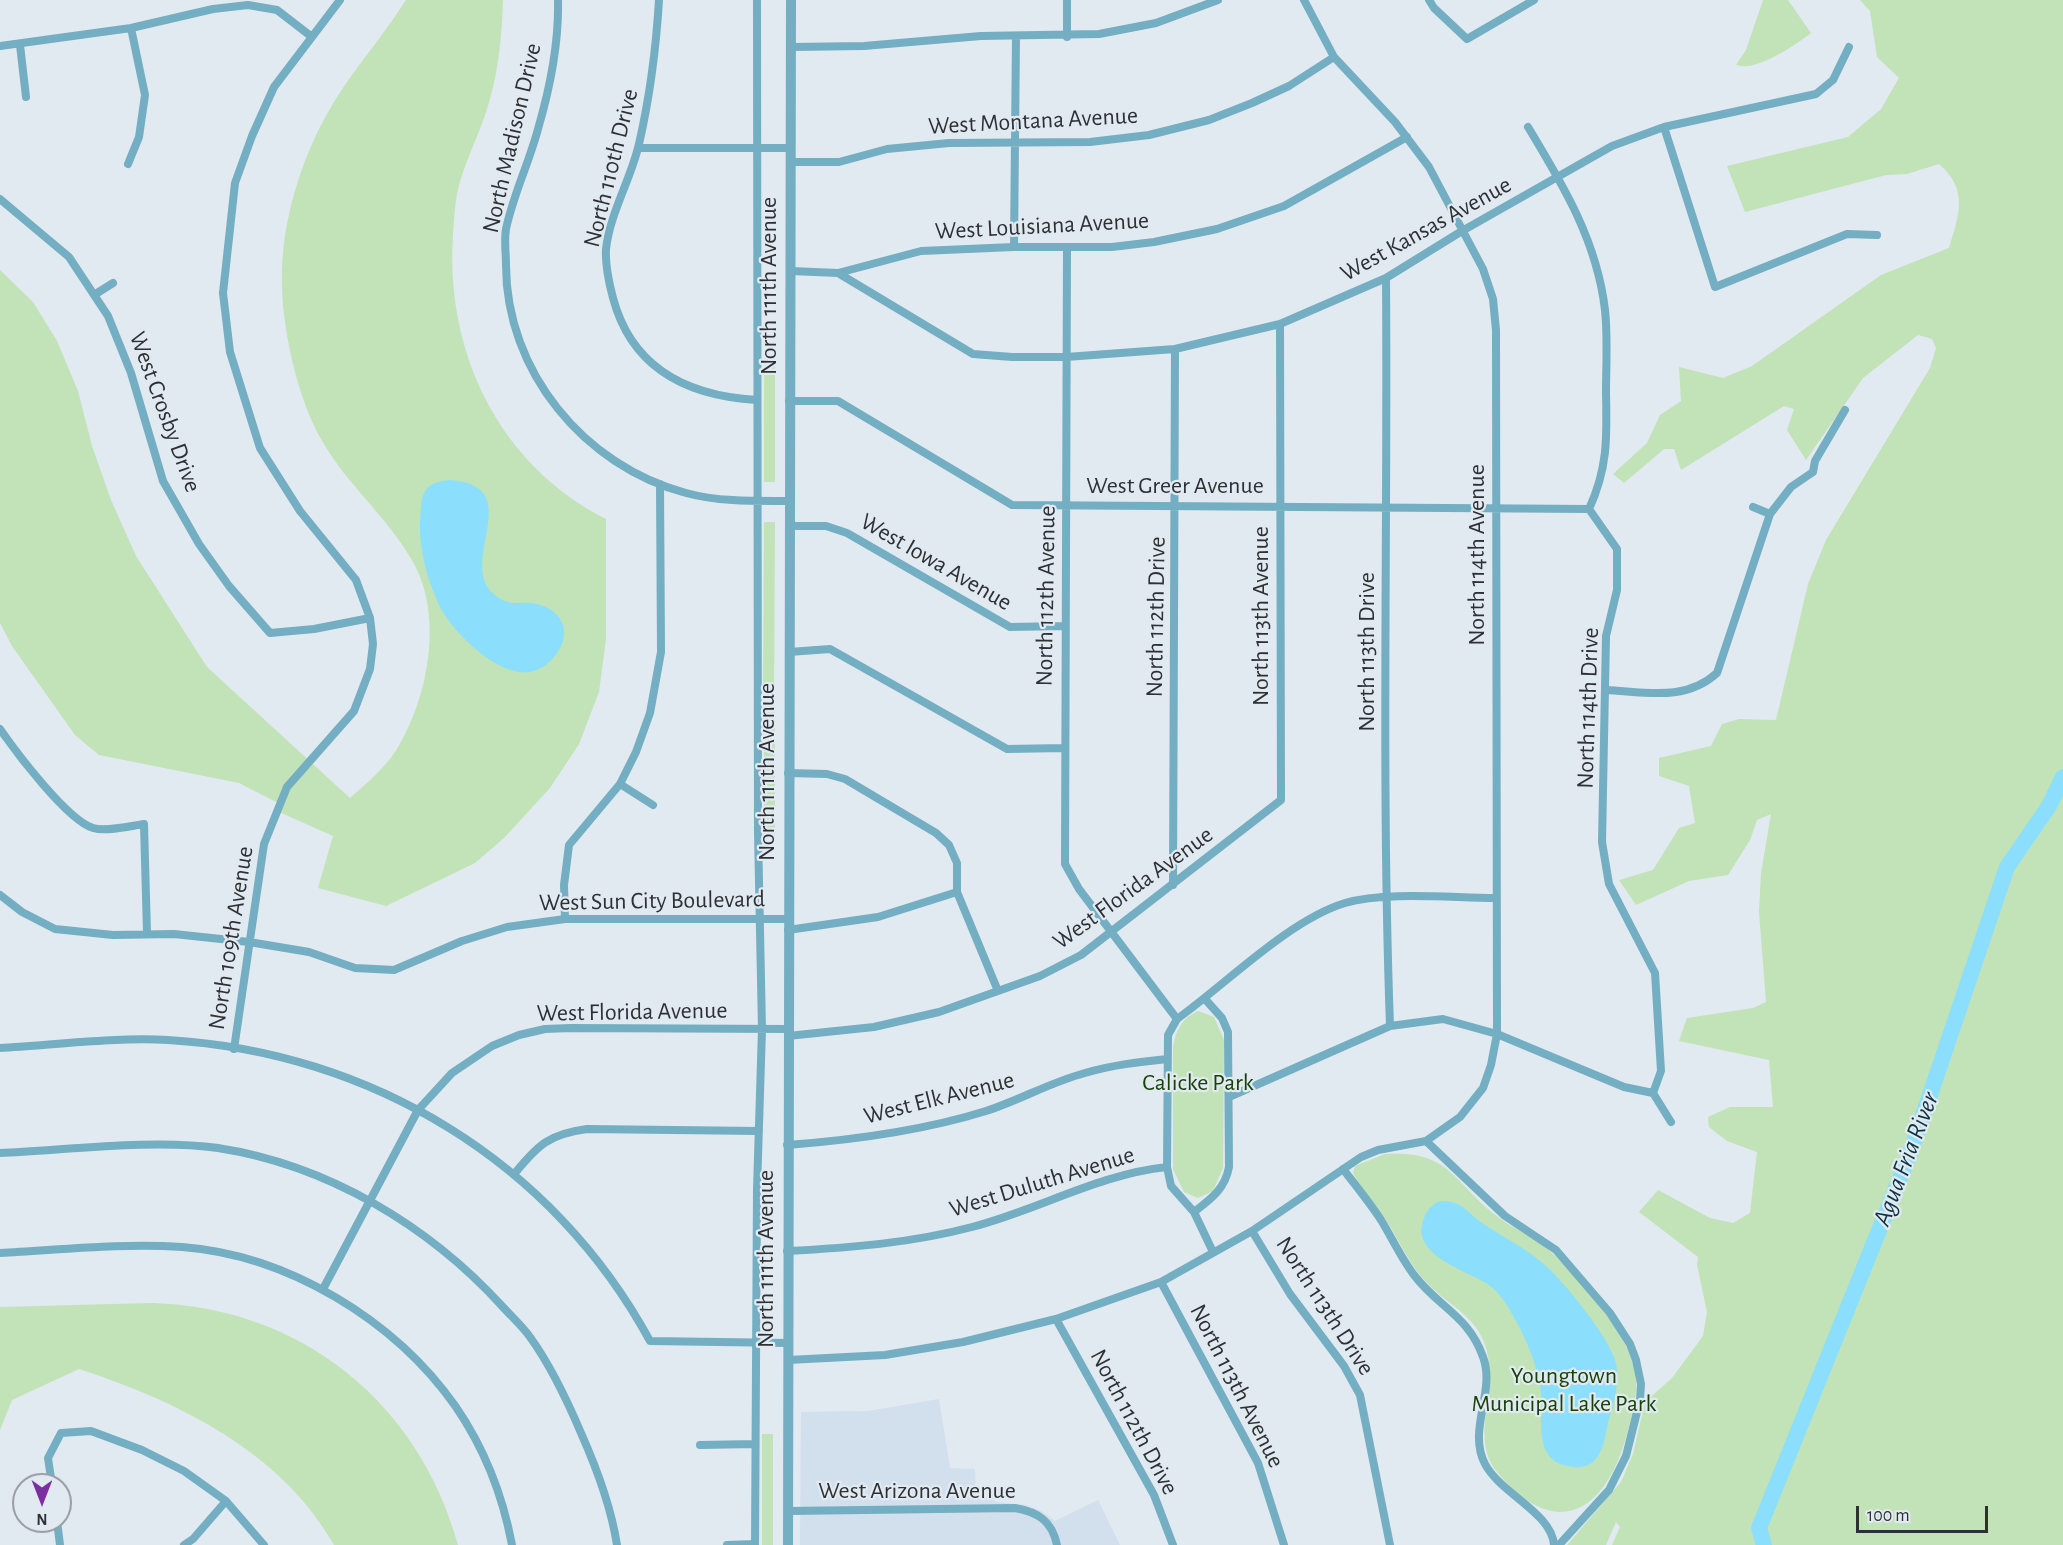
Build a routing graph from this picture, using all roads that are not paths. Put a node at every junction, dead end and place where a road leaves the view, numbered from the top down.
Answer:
1 (340, 0) edge
2 (558, 0) edge
3 (658, 0) edge
4 (757, 0) edge
5 (791, 0) edge
6 (1067, 0) edge
7 (1218, 0) edge
8 (1304, 0) edge
9 (1429, 0) edge
10 (1534, 0) edge
11 (131, 28) junction
12 (1016, 36) junction
13 (312, 37) junction
14 (1067, 37) junction
15 (21, 45) junction
16 (0, 46) edge
17 (792, 47) junction
18 (1850, 47) dead end
19 (1334, 57) junction
20 (26, 97) dead end
21 (1528, 127) dead end
22 (1664, 127) junction
23 (1407, 137) junction
24 (1017, 144) junction
25 (638, 148) junction
26 (757, 148) junction
27 (791, 148) junction
28 (791, 162) junction
29 (128, 164) dead end
30 (1559, 177) junction
31 (0, 199) edge
32 (1462, 231) junction
33 (1877, 235) dead end
34 (1014, 247) junction
35 (1067, 247) junction
36 (791, 271) junction
37 (837, 273) junction
38 (1386, 278) junction
39 (113, 283) dead end
40 (94, 295) junction
41 (1280, 324) junction
42 (1175, 349) junction
43 (1066, 357) junction
44 (757, 400) junction
45 (789, 401) junction
46 (1845, 410) dead end
47 (660, 484) junction
48 (757, 501) junction
49 (789, 501) junction
50 (1066, 506) junction
51 (1176, 506) junction
52 (1280, 506) junction
53 (1388, 507) junction
54 (1496, 507) junction
55 (1753, 507) dead end
56 (1589, 508) junction
57 (1770, 514) junction
58 (789, 526) junction
59 (370, 618) junction
60 (1065, 626) junction
61 (789, 652) junction
62 (1606, 690) junction
63 (0, 729) edge
64 (1064, 748) junction
65 (788, 773) junction
66 (620, 784) junction
67 (1281, 800) joint
68 (653, 805) dead end
69 (1173, 885) junction
70 (957, 892) junction
71 (0, 895) edge
72 (1385, 898) junction
73 (1495, 898) junction
74 (760, 918) junction
75 (565, 919) junction
76 (788, 924) junction
77 (147, 933) junction
78 (1111, 933) junction
79 (249, 942) junction
80 (998, 992) junction
81 (1205, 999) junction
82 (1177, 1019) junction
83 (1390, 1026) junction
84 (762, 1029) junction
85 (788, 1033) junction
86 (1497, 1034) junction
87 (0, 1048) edge
88 (234, 1048) junction
89 (1167, 1059) junction
90 (1653, 1093) junction
91 (1229, 1097) junction
92 (418, 1110) junction
93 (1671, 1122) dead end
94 (759, 1131) junction
95 (1426, 1141) junction
96 (787, 1145) junction
97 (0, 1153) edge
98 (1167, 1167) junction
99 (1343, 1169) junction
100 (515, 1173) junction
101 (371, 1202) junction
102 (1194, 1212) junction
103 (1252, 1231) junction
104 (787, 1251) junction
105 (1213, 1252) junction
106 (0, 1253) edge
107 (1161, 1281) junction
108 (323, 1289) junction
109 (1056, 1319) junction
110 (756, 1342) junction
111 (788, 1343) junction
112 (788, 1360) junction
113 (755, 1444) junction
114 (700, 1445) dead end
115 (50, 1473) edge
116 (226, 1501) junction
117 (788, 1511) junction
118 (184, 1545) edge
119 (264, 1545) edge
120 (512, 1545) edge
121 (617, 1545) edge
122 (727, 1545) edge
123 (755, 1545) edge
124 (788, 1545) edge
125 (1057, 1545) edge
126 (1173, 1545) edge
127 (1284, 1545) edge
128 (1390, 1545) edge
129 (1554, 1545) edge
130 (1559, 1545) edge

1 - 13 street, North 109th Avenue
2 - 47 street, North Madison Drive
3 - 25 street, North 110th Drive
4 - 26 street, North 111th Avenue
5 - 17 street, North 111th Avenue
6 - 14 street
7 - 14 street
8 - 19 street, North 114th Avenue
9 - 10 street
11 - 13 street
11 - 15 street
11 - 29 street
12 - 14 street
12 - 17 street
12 - 24 street
13 - 59 street, North 109th Avenue
15 - 16 street
15 - 20 street
17 - 27 street, North 111th Avenue
18 - 22 street, West Kansas Avenue
19 - 23 street, North 114th Avenue
19 - 24 street, West Montana Avenue
21 - 30 street
22 - 30 street, West Kansas Avenue
22 - 33 street
23 - 32 street, North 114th Avenue
23 - 35 street, West Louisiana Avenue
24 - 28 street, West Montana Avenue
24 - 34 street
25 - 26 street
25 - 44 street, North 110th Drive
26 - 27 street
26 - 44 street, North 111th Avenue
27 - 28 street, North 111th Avenue
28 - 36 street, North 111th Avenue
30 - 32 street, West Kansas Avenue
30 - 56 street
31 - 40 street, West Crosby Drive
32 - 38 street, West Kansas Avenue
32 - 54 street, North 114th Avenue
34 - 35 street, West Louisiana Avenue
34 - 37 street, West Louisiana Avenue
35 - 43 street, North 112th Avenue
36 - 37 street, West Kansas Avenue
36 - 45 street, North 111th Avenue
37 - 43 street, West Kansas Avenue
38 - 41 street, West Kansas Avenue
38 - 53 street, North 113th Drive
39 - 40 street
40 - 59 street, West Crosby Drive
41 - 42 street, West Kansas Avenue
41 - 52 street, North 113th Avenue
42 - 43 street, West Kansas Avenue
42 - 51 street, North 112th Drive
43 - 50 street, North 112th Avenue
44 - 48 street, North 111th Avenue
45 - 49 street, North 111th Avenue
45 - 50 street, West Greer Avenue
46 - 57 street
47 - 48 street, North Madison Drive
47 - 66 street
48 - 49 street, North Madison Drive
48 - 74 street, North 111th Avenue
49 - 58 street, North 111th Avenue
50 - 51 street, West Greer Avenue
50 - 60 street, North 112th Avenue
51 - 52 street, West Greer Avenue
51 - 69 street, North 112th Drive
52 - 53 street, West Greer Avenue
52 - 67 street, North 113th Avenue
53 - 54 street, West Greer Avenue
53 - 72 street, North 113th Drive
54 - 56 street, West Greer Avenue
54 - 73 street, North 114th Avenue
55 - 57 street
56 - 62 street, North 114th Drive
57 - 62 street
58 - 60 street, West Iowa Avenue
58 - 61 street, North 111th Avenue
59 - 79 street, North 109th Avenue
60 - 64 street, North 112th Avenue
61 - 64 street
61 - 65 street, North 111th Avenue
62 - 90 street, North 114th Drive
63 - 77 street
64 - 78 street, North 112th Avenue
65 - 70 street
65 - 76 street, North 111th Avenue
66 - 68 street
66 - 75 street
67 - 69 street, West Florida Avenue
69 - 78 street, West Florida Avenue
70 - 76 street, West Sun City Boulevard
70 - 80 street
71 - 77 street, West Sun City Boulevard
72 - 73 street
72 - 81 street
72 - 83 street, North 113th Drive
73 - 86 street, North 114th Avenue
74 - 75 street, West Sun City Boulevard
74 - 76 street, West Sun City Boulevard
74 - 84 street, North 111th Avenue
75 - 79 street, West Sun City Boulevard
76 - 85 street, North 111th Avenue
77 - 79 street, West Sun City Boulevard
78 - 80 street, West Florida Avenue
78 - 82 street, North 112th Avenue
79 - 88 street, North 109th Avenue
80 - 85 street, West Florida Avenue
81 - 82 street
81 - 91 street
82 - 89 street
83 - 86 street
83 - 91 street
84 - 85 street, West Florida Avenue
84 - 92 street, West Florida Avenue
84 - 94 street, North 111th Avenue
85 - 96 street, North 111th Avenue
86 - 90 street
86 - 95 street, North 114th Avenue
87 - 88 street
88 - 92 street
89 - 96 street, West Elk Avenue
89 - 98 street
90 - 93 street
91 - 102 street
92 - 100 street
92 - 101 street, West Florida Avenue
94 - 100 street
94 - 110 street, North 111th Avenue
95 - 99 street
95 - 130 street
96 - 104 street, North 111th Avenue
97 - 101 street
98 - 102 street
98 - 104 street, West Duluth Avenue
99 - 103 street
99 - 129 street
100 - 110 street
101 - 108 street, West Florida Avenue
101 - 121 street
102 - 105 street
103 - 105 street
103 - 128 street, North 113th Drive
104 - 111 street, North 111th Avenue
105 - 107 street
106 - 108 street
107 - 109 street
107 - 127 street, North 113th Avenue
108 - 120 street
109 - 112 street
109 - 126 street, North 112th Drive
110 - 111 street
110 - 113 street, North 111th Avenue
111 - 112 street, North 111th Avenue
112 - 117 street, North 111th Avenue
113 - 114 street
113 - 123 street, North 111th Avenue
115 - 116 street
116 - 118 street
116 - 119 street
117 - 124 street, North 111th Avenue
117 - 125 street, West Arizona Avenue
122 - 123 street, North 111th Avenue

